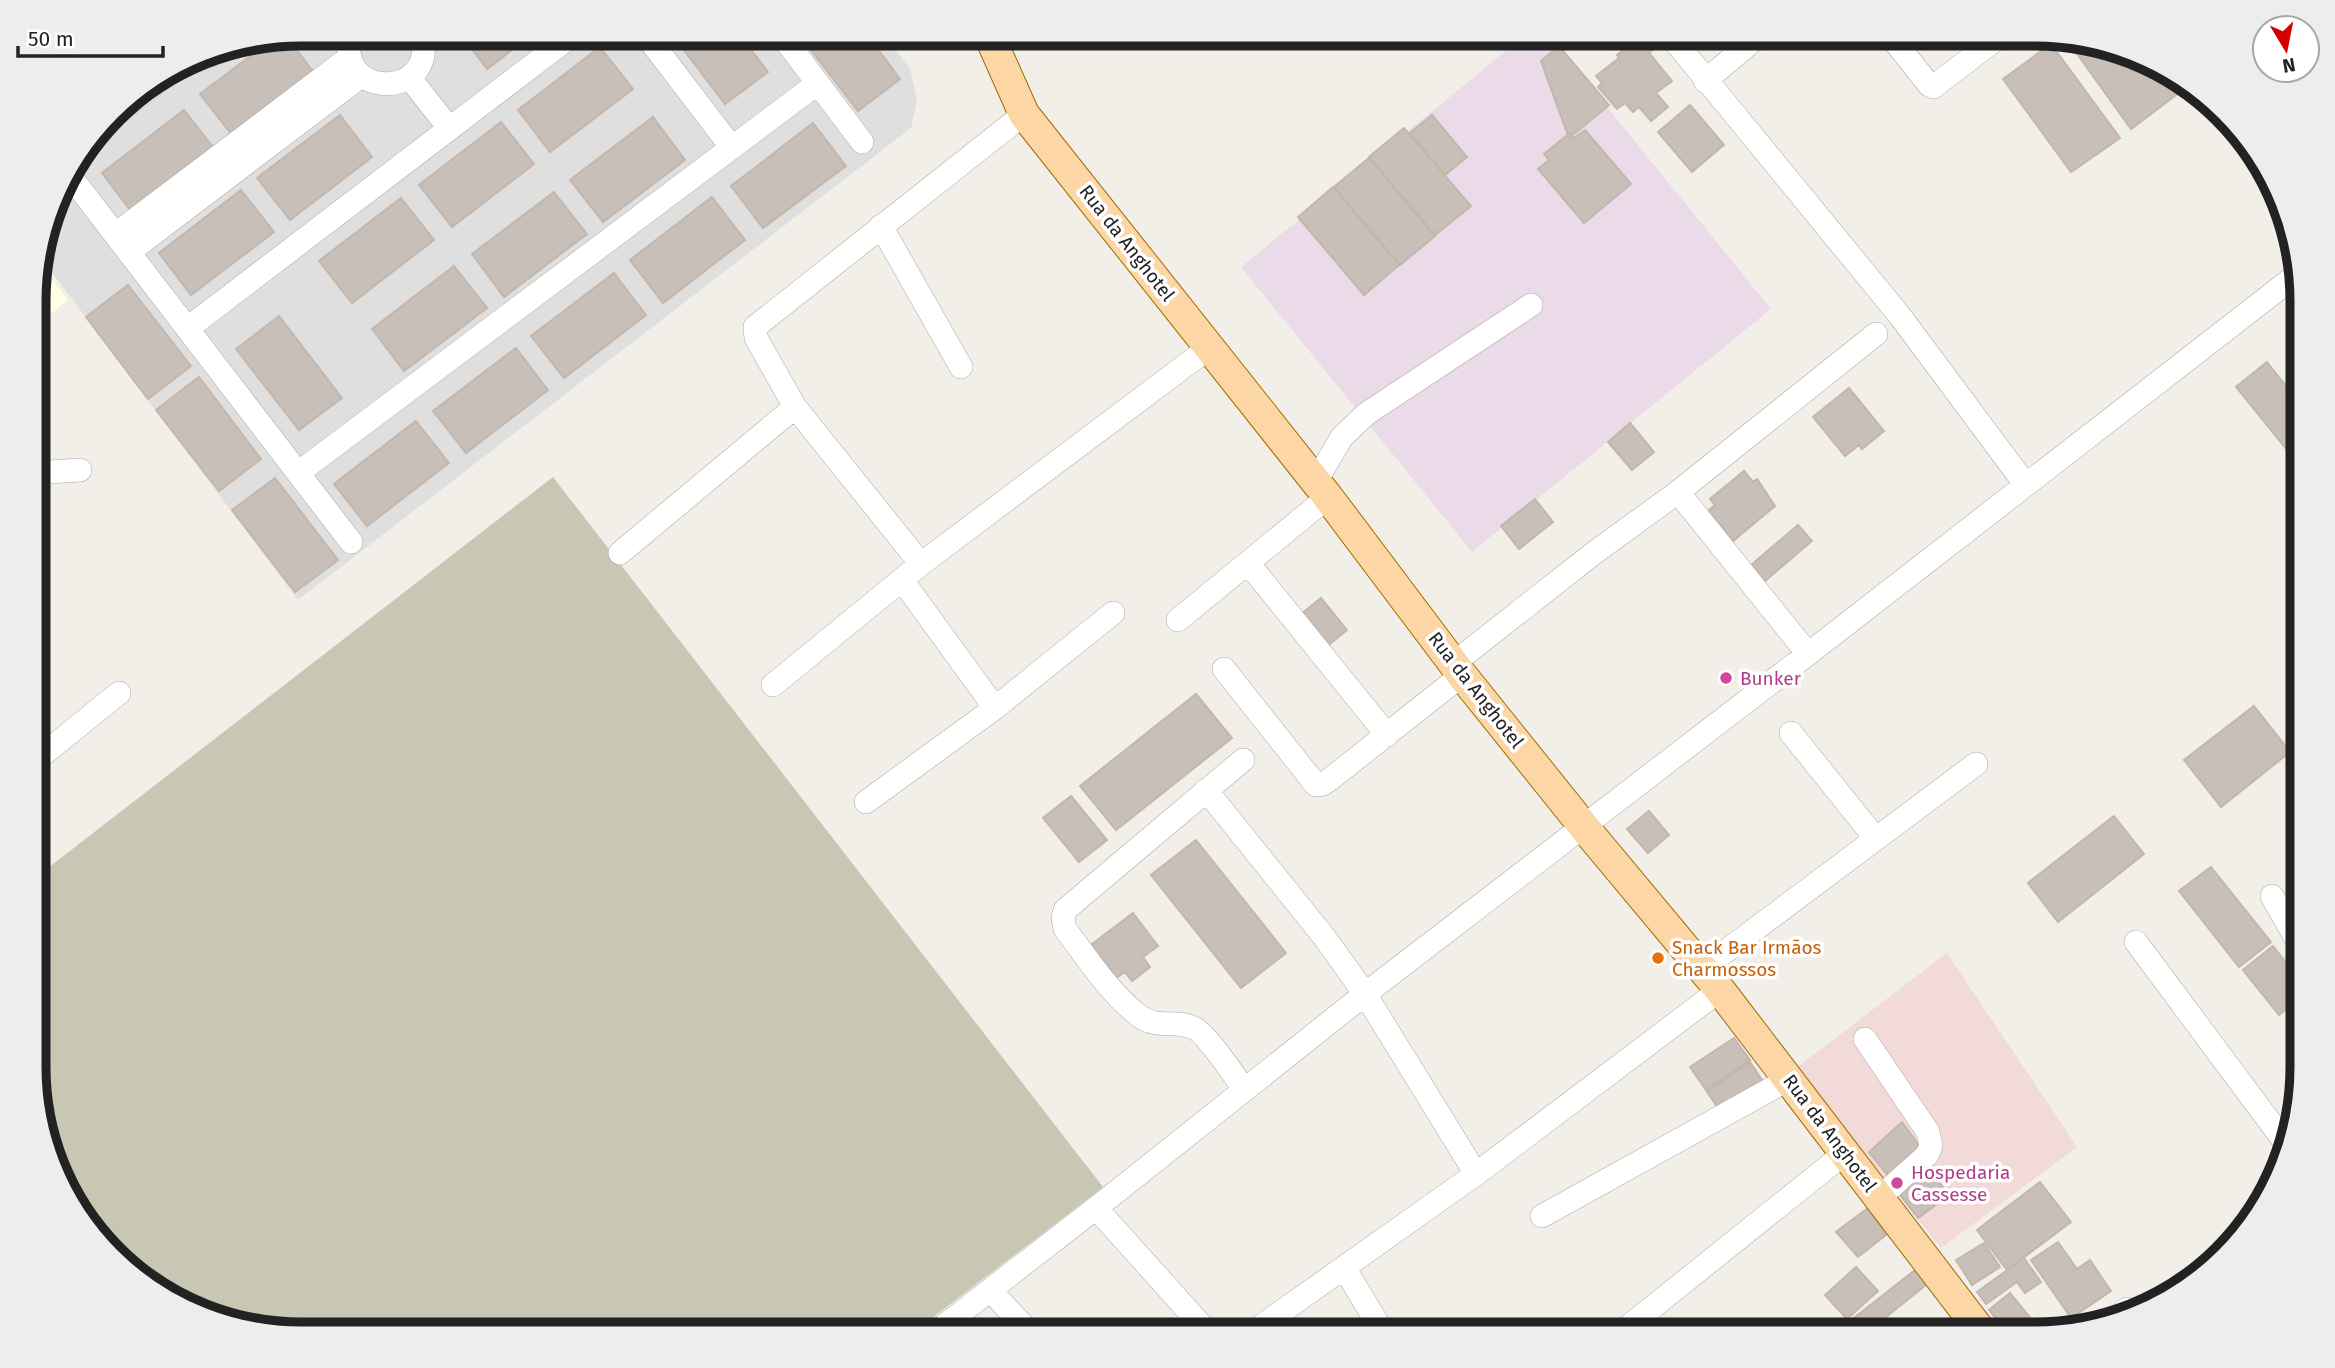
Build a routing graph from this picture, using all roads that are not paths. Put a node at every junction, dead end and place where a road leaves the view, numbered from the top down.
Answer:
1 (348, 46) edge
2 (424, 46) edge
3 (558, 46) edge
4 (654, 46) edge
5 (790, 46) edge
6 (994, 46) edge
7 (1678, 46) edge
8 (1747, 46) edge
9 (1898, 46) edge
10 (1987, 46) edge
11 (356, 67) junction
12 (409, 77) junction
13 (1705, 81) junction
14 (818, 83) junction
15 (1024, 114) junction
16 (449, 128) junction
17 (862, 142) dead end
18 (732, 148) junction
19 (75, 182) edge
20 (881, 226) junction
21 (122, 243) junction
22 (2289, 280) edge
23 (1531, 305) dead end
24 (188, 328) junction
25 (1876, 334) dead end
26 (1210, 347) junction
27 (961, 367) dead end
28 (795, 407) junction
29 (80, 470) dead end
30 (46, 472) edge
31 (298, 473) junction
32 (2025, 484) junction
33 (1322, 489) junction
34 (1678, 492) junction
35 (351, 542) dead end
36 (620, 553) dead end
37 (1248, 563) junction
38 (921, 564) junction
39 (902, 580) junction
40 (1113, 613) dead end
41 (1178, 620) dead end
42 (1808, 654) junction
43 (1224, 669) dead end
44 (1458, 669) junction
45 (773, 685) dead end
46 (119, 693) dead end
47 (995, 708) junction
48 (1791, 733) dead end
49 (1387, 735) junction
50 (46, 753) edge
51 (1243, 760) dead end
52 (1976, 764) dead end
53 (1206, 790) junction
54 (866, 802) dead end
55 (1584, 827) junction
56 (1876, 839) junction
57 (2272, 896) dead end
58 (2290, 928) edge
59 (2136, 942) dead end
60 (1711, 980) junction
61 (1365, 994) junction
62 (1865, 1039) dead end
63 (1789, 1079) junction
64 (1245, 1090) junction
65 (2280, 1136) edge
66 (1845, 1153) junction
67 (1476, 1174) junction
68 (1879, 1198) junction
69 (1096, 1208) junction
70 (1542, 1216) dead end
71 (1345, 1269) junction
72 (990, 1290) junction
73 (949, 1322) edge
74 (1020, 1322) edge
75 (1198, 1322) edge
76 (1268, 1322) edge
77 (1377, 1322) edge
78 (1634, 1322) edge
79 (1974, 1322) edge

1 - 11 street
2 - 12 street
3 - 16 street
4 - 18 street
5 - 14 street
6 - 15 main road, Rua da Anghotel
7 - 13 street
8 - 13 street
9 - 10 street
11 - 12 street
11 - 21 street
12 - 16 street
13 - 32 street
14 - 17 street
14 - 18 street
15 - 20 street
15 - 26 main road, Rua da Anghotel
16 - 24 street
18 - 31 street
19 - 21 street
20 - 27 street
20 - 28 street
21 - 24 street
22 - 32 street
23 - 33 street
24 - 31 street
25 - 34 street
26 - 33 main road, Rua da Anghotel
26 - 38 street
28 - 36 street
28 - 38 street
29 - 30 street
31 - 35 street
32 - 42 street
33 - 37 street
33 - 44 main road, Rua da Anghotel
34 - 42 street
34 - 44 street
37 - 41 street
37 - 49 street
38 - 39 street
39 - 45 street
39 - 47 street
40 - 47 street
42 - 55 street
43 - 49 street
44 - 49 street
44 - 55 main road, Rua da Anghotel
46 - 50 street
47 - 54 street
48 - 56 street
51 - 53 street
52 - 56 street
53 - 61 street
53 - 64 street
55 - 60 main road, Rua da Anghotel
55 - 61 street
56 - 60 street
57 - 58 street
59 - 65 street
60 - 63 main road, Rua da Anghotel
60 - 67 street
61 - 64 street
61 - 67 street
62 - 68 street
63 - 66 main road, Rua da Anghotel
63 - 70 street
64 - 69 street
66 - 68 main road, Rua da Anghotel
66 - 78 street
67 - 71 street
68 - 79 main road, Rua da Anghotel
69 - 72 street
69 - 75 street
71 - 76 street
71 - 77 street
72 - 73 street
72 - 74 street

